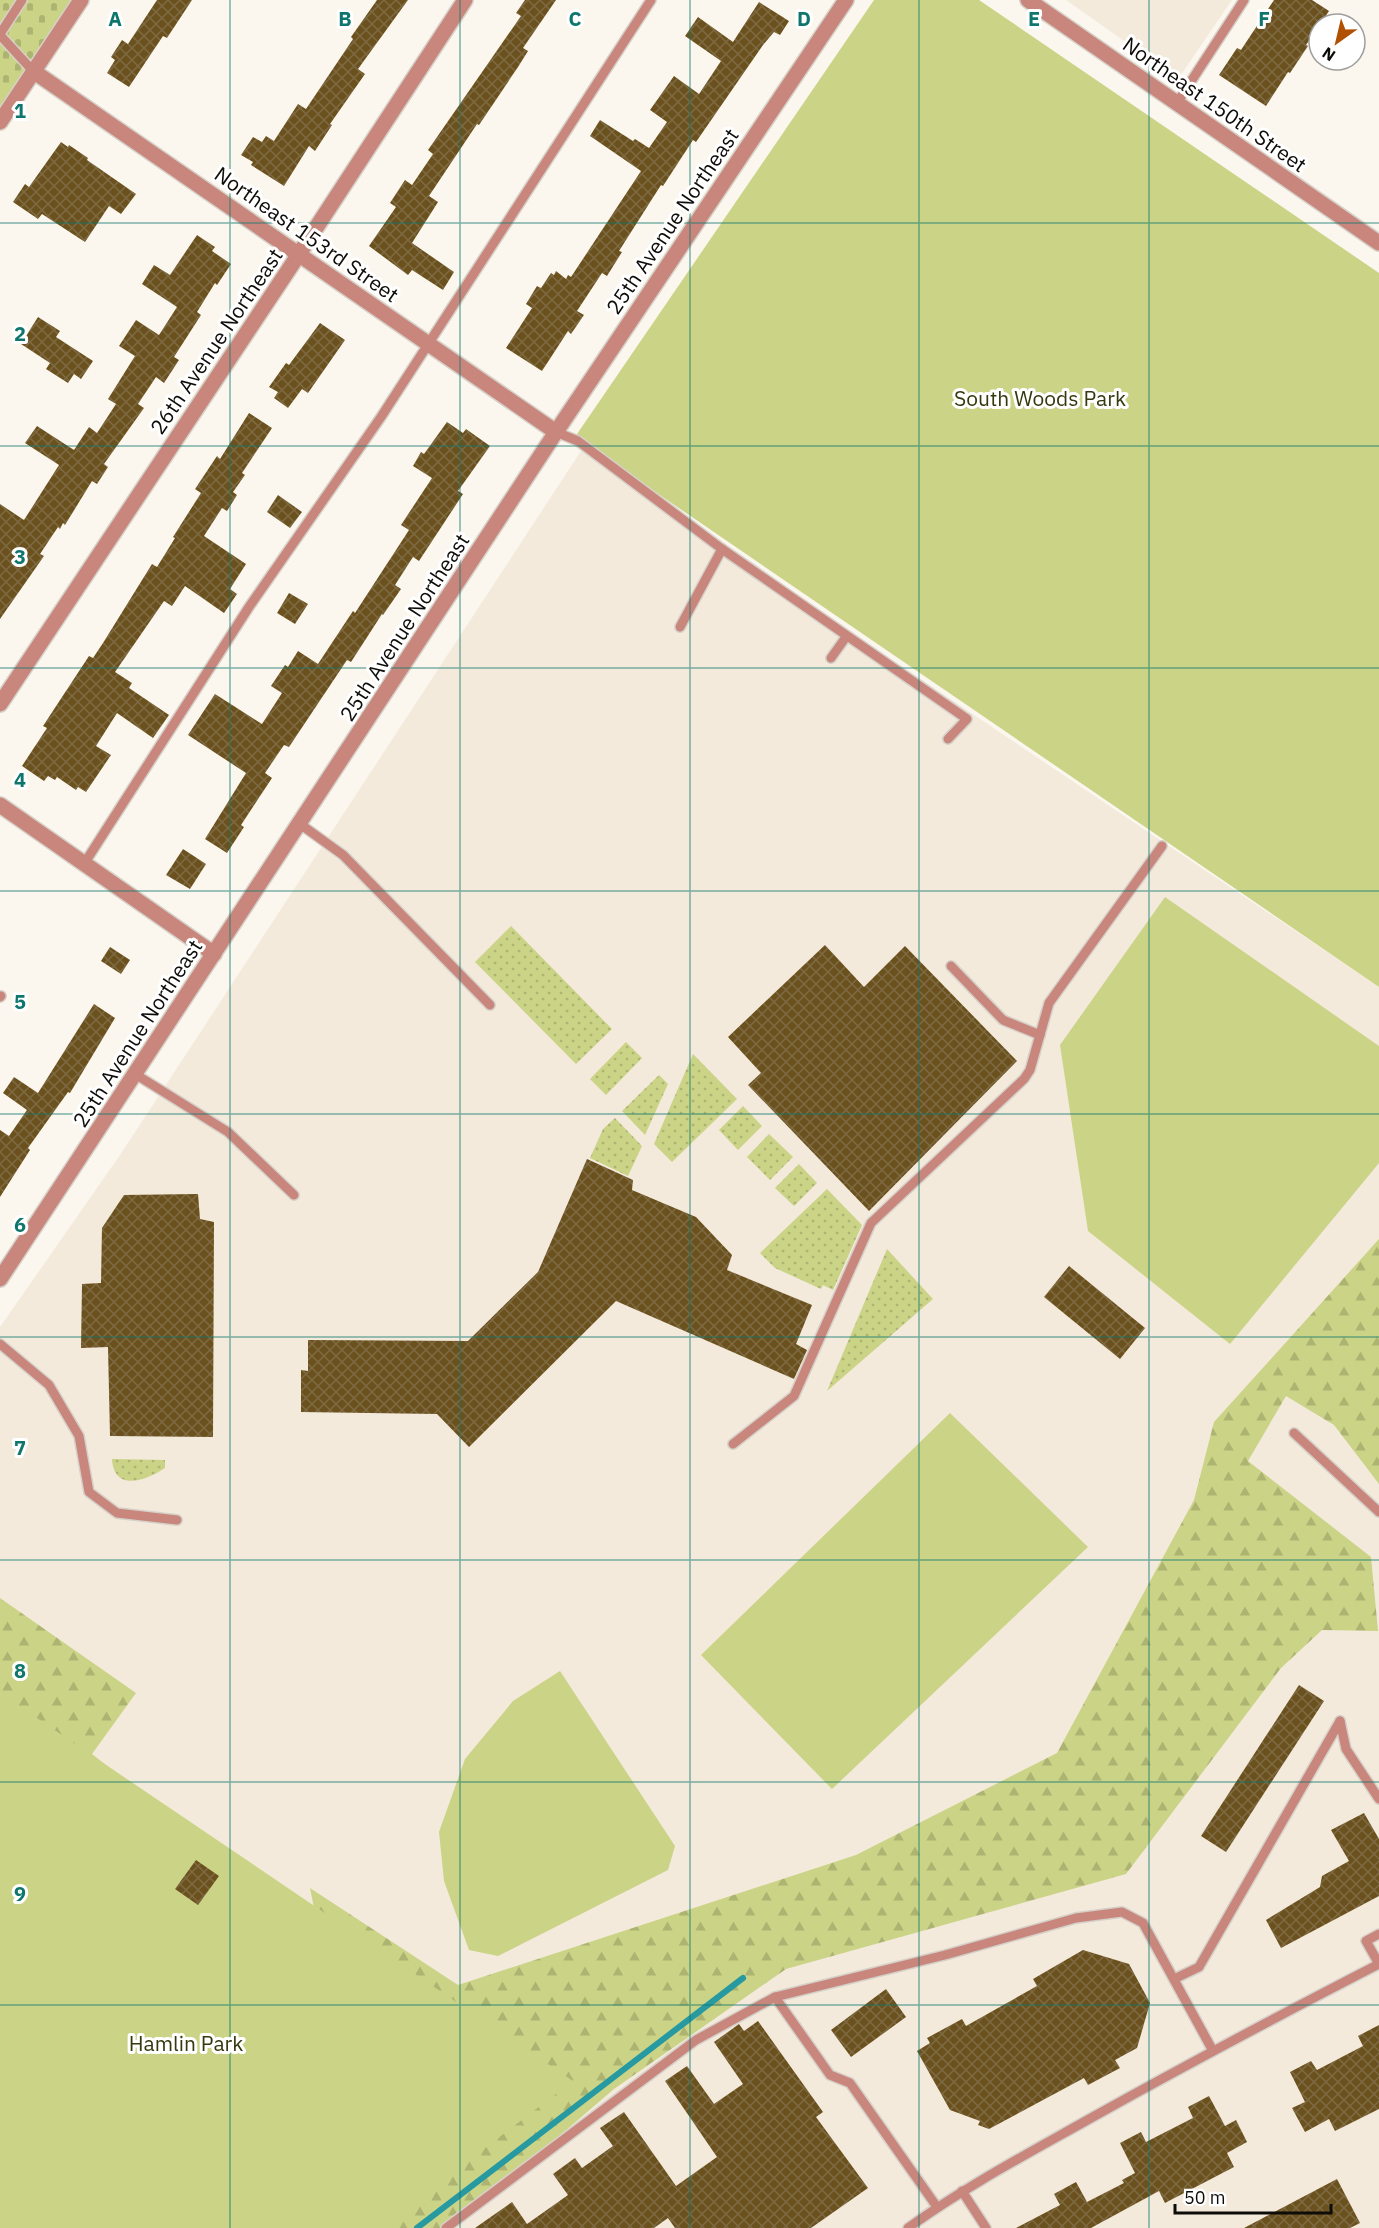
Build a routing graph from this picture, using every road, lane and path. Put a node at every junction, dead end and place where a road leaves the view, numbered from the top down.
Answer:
1 (22, 0) edge
2 (81, 0) edge
3 (465, 0) edge
4 (651, 0) edge
5 (846, 0) edge
6 (1028, 0) edge
7 (1244, 0) edge
8 (0, 34) edge
9 (33, 71) junction
10 (1177, 103) junction
11 (0, 122) edge
12 (1379, 243) edge
13 (299, 254) junction
14 (428, 344) junction
15 (556, 432) junction
16 (722, 549) junction
17 (680, 627) dead end
18 (846, 637) junction
19 (831, 658) dead end
20 (0, 704) edge
21 (948, 739) dead end
22 (0, 805) edge
23 (300, 824) junction
24 (1162, 846) dead end
25 (84, 864) junction
26 (214, 954) junction
27 (951, 966) dead end
28 (490, 1005) dead end
29 (1040, 1035) junction
30 (135, 1074) junction
31 (294, 1196) dead end
32 (0, 1279) edge
33 (0, 1344) edge
34 (1294, 1433) dead end
35 (733, 1444) dead end
36 (1379, 1512) edge
37 (177, 1520) dead end
38 (1379, 1799) edge
39 (1379, 1934) edge
40 (1379, 1964) edge
41 (1174, 1979) junction
42 (775, 1997) junction
43 (1213, 2051) junction
44 (962, 2192) junction
45 (938, 2207) junction
46 (446, 2228) edge
47 (908, 2228) edge
48 (986, 2228) edge

1 - 8 lane
2 - 9 street
3 - 13 street, 26th Avenue Northeast
4 - 14 lane
5 - 15 street, 25th Avenue Northeast
6 - 10 street, Northeast 150th Street
7 - 10 lane
8 - 9 lane
9 - 11 street
9 - 13 street, Northeast 153rd Street
10 - 12 street, Northeast 150th Street
13 - 14 street, Northeast 153rd Street
13 - 20 street, 26th Avenue Northeast
14 - 15 street, Northeast 153rd Street
14 - 25 lane
15 - 16 lane
15 - 23 street, 25th Avenue Northeast
16 - 17 lane
16 - 18 lane
18 - 19 lane
18 - 21 lane
22 - 25 street
23 - 26 street, 25th Avenue Northeast
23 - 28 lane
24 - 29 lane
25 - 26 street
26 - 30 street, 25th Avenue Northeast
27 - 29 lane
29 - 35 lane
30 - 31 lane
30 - 32 street, 25th Avenue Northeast
33 - 37 lane
34 - 36 lane
38 - 41 lane
39 - 40 lane
40 - 43 lane
41 - 42 lane
41 - 43 lane
42 - 45 lane
42 - 46 lane
43 - 44 lane
44 - 45 lane
44 - 48 lane
45 - 47 lane

